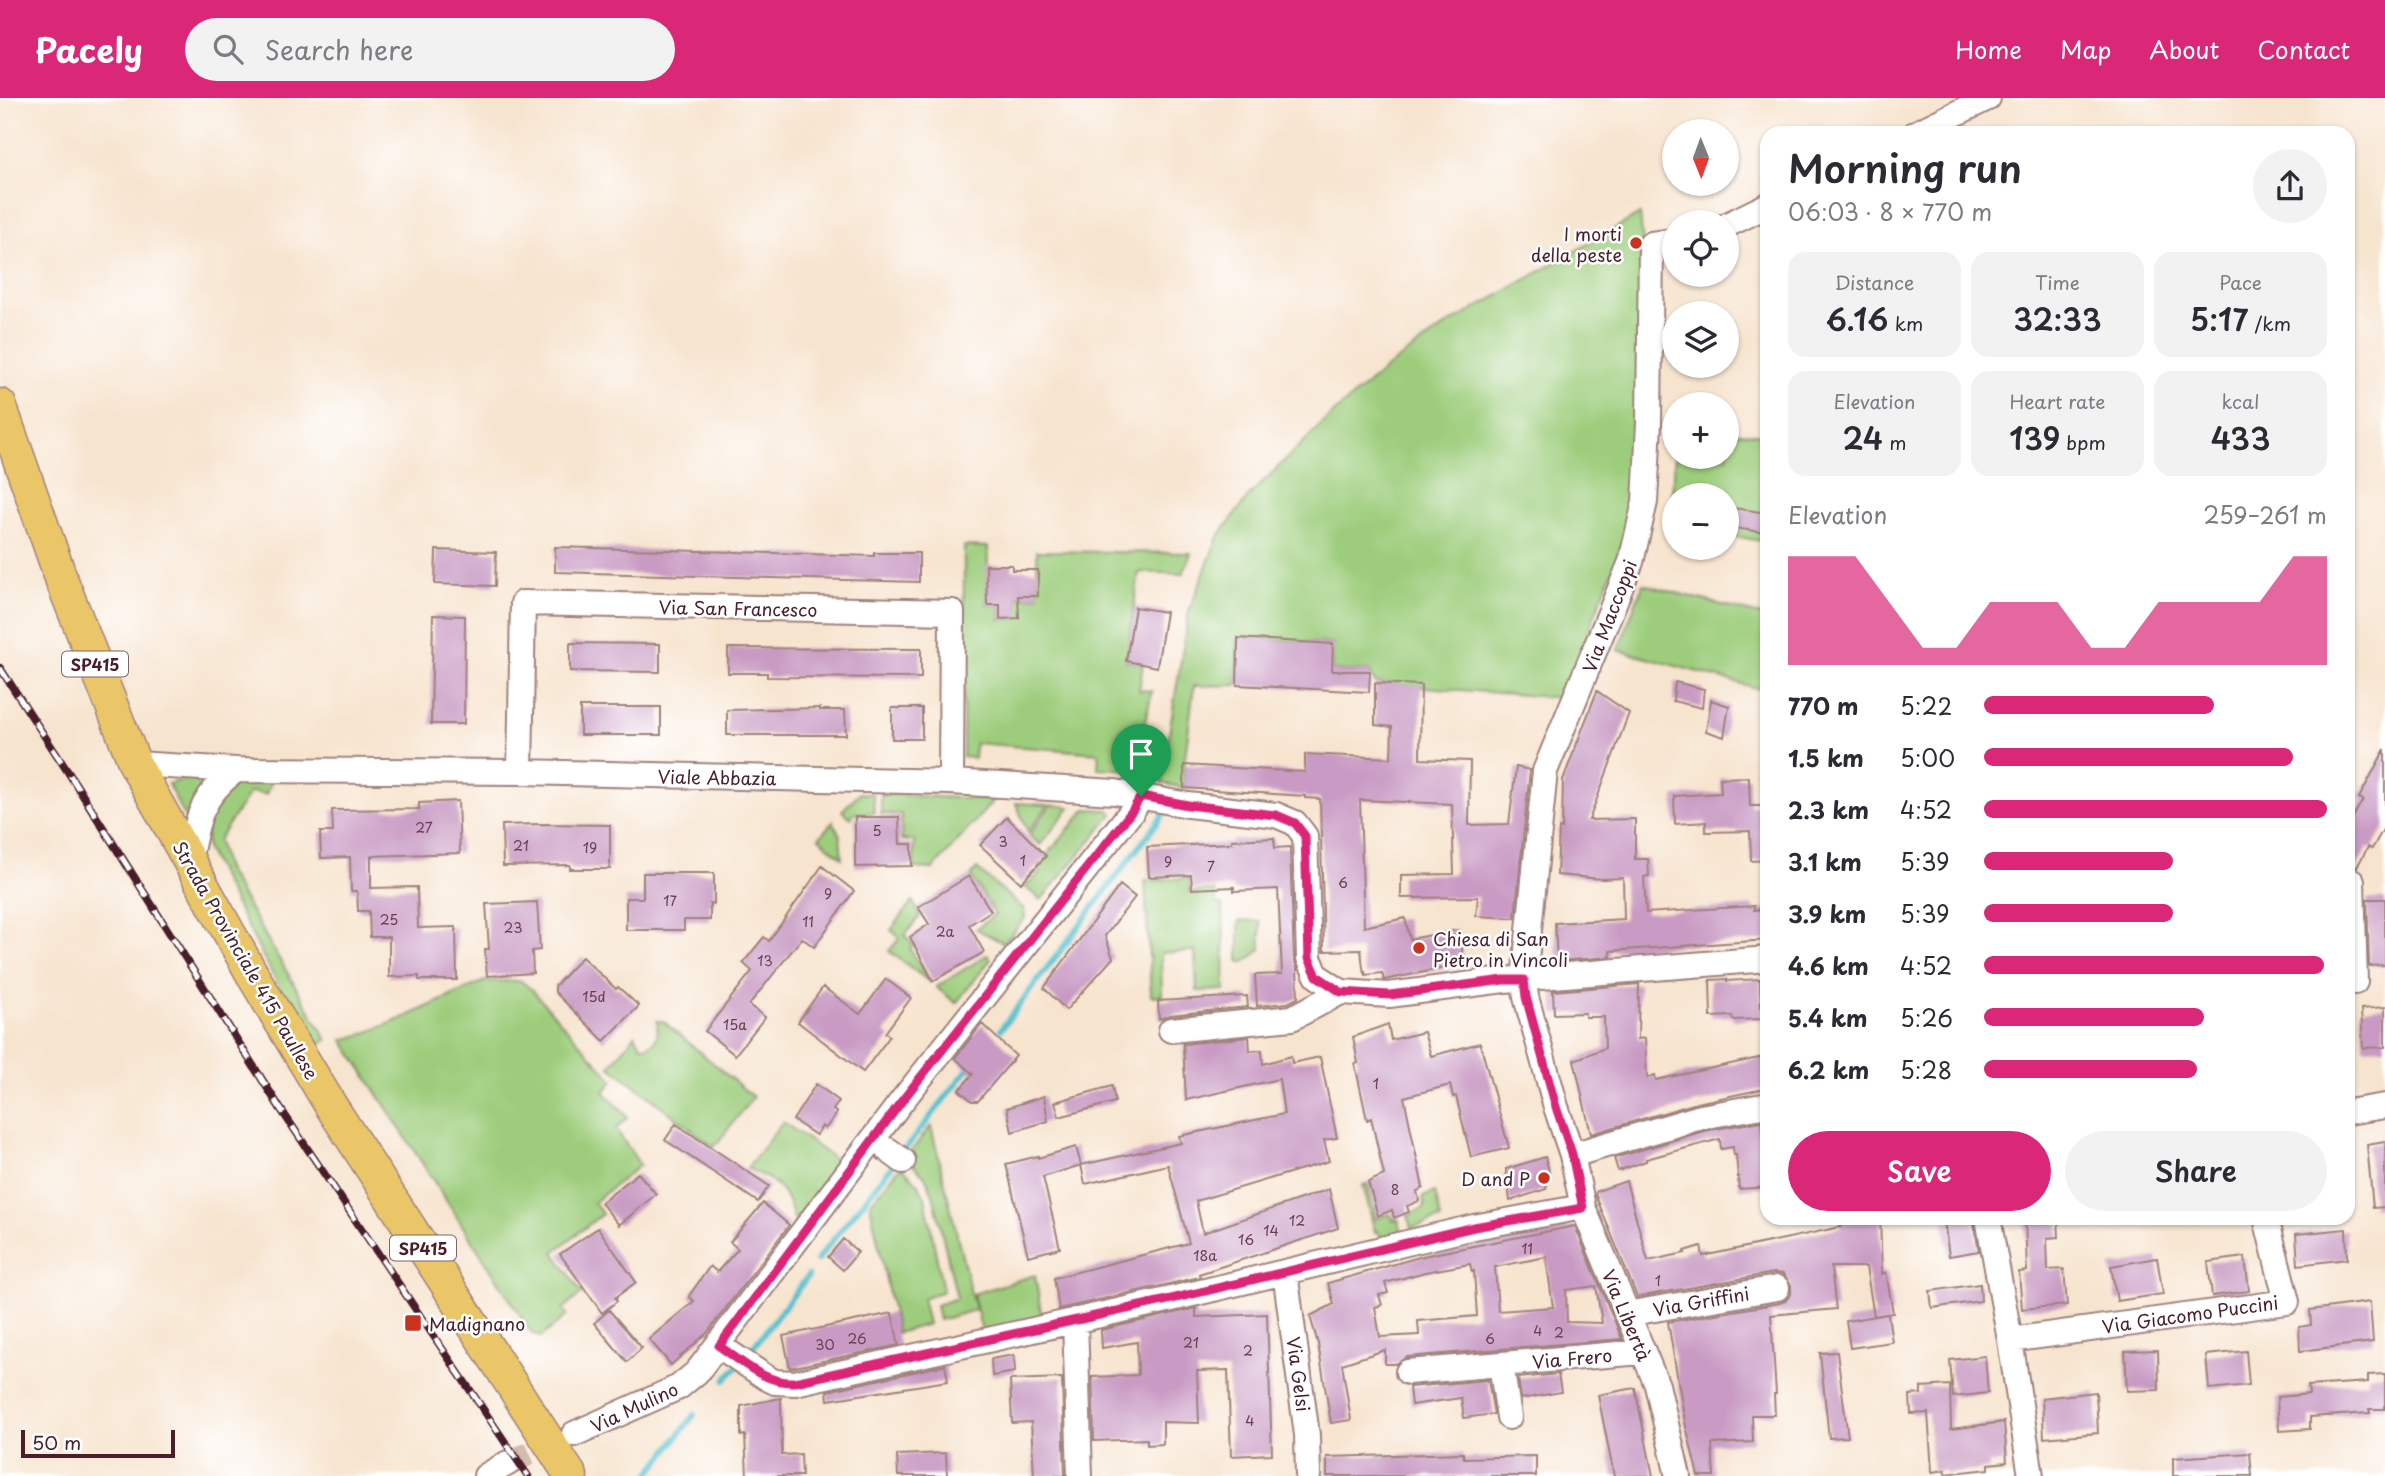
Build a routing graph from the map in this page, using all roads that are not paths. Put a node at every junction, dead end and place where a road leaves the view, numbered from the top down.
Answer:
1 (1989, 98) edge
2 (1931, 126) edge
3 (1760, 209) edge
4 (1739, 219) edge
5 (1662, 256) edge
6 (0, 405) edge
7 (135, 764) junction
8 (236, 770) junction
9 (520, 772) junction
10 (951, 782) junction
11 (1141, 796) junction
12 (189, 862) junction
13 (2355, 919) edge
14 (1760, 960) edge
15 (1524, 980) junction
16 (2360, 983) edge
17 (1341, 992) junction
18 (1171, 1030) dead end
19 (1760, 1106) edge
20 (2385, 1106) edge
21 (2355, 1111) edge
22 (1572, 1154) junction
23 (1583, 1208) junction
24 (1989, 1225) edge
25 (2268, 1225) edge
26 (1284, 1272) junction
27 (1777, 1288) dead end
28 (1626, 1314) junction
29 (1075, 1321) junction
30 (2010, 1340) junction
31 (725, 1350) junction
32 (1642, 1352) junction
33 (1501, 1364) junction
34 (1408, 1372) dead end
35 (1509, 1417) dead end
36 (574, 1434) tunnel mouth
37 (508, 1463) tunnel mouth
38 (486, 1476) edge
39 (571, 1476) edge
40 (1080, 1476) edge
41 (1308, 1476) edge
42 (1678, 1476) edge
43 (2031, 1476) edge

1 - 2 street
3 - 4 street
5 - 15 street, Via Maccoppi
6 - 7 main road, Strada Provinciale 415 Paullese / SP415
7 - 8 street, Viale Abbazia
7 - 12 main road, Strada Provinciale 415 Paullese / SP415
8 - 9 street, Viale Abbazia
8 - 12 street
9 - 10 street, Viale Abbazia
9 - 10 street, Via San Francesco
10 - 11 street, Viale Abbazia
11 - 17 street, Viale Abbazia
11 - 31 street, Via Mulino
12 - 39 main road, Strada Provinciale 415 Paullese / SP415
13 - 16 street
14 - 15 street
15 - 17 street
15 - 22 street, Via Maccoppi
17 - 18 street
19 - 22 street
20 - 21 street
22 - 23 street, Via Libertà
23 - 26 street
23 - 28 street, Via Libertà
24 - 30 street
25 - 30 street, Via Giacomo Puccini
26 - 29 street
26 - 41 street, Via Gelsi
27 - 28 street, Via Griffini
28 - 32 street, Via Libertà
29 - 31 street
29 - 40 street
30 - 43 street
31 - 36 street, Via Mulino
32 - 33 street, Via Frero
32 - 42 street, Via Libertà
33 - 34 street, Via Frero
33 - 35 street
37 - 38 street

